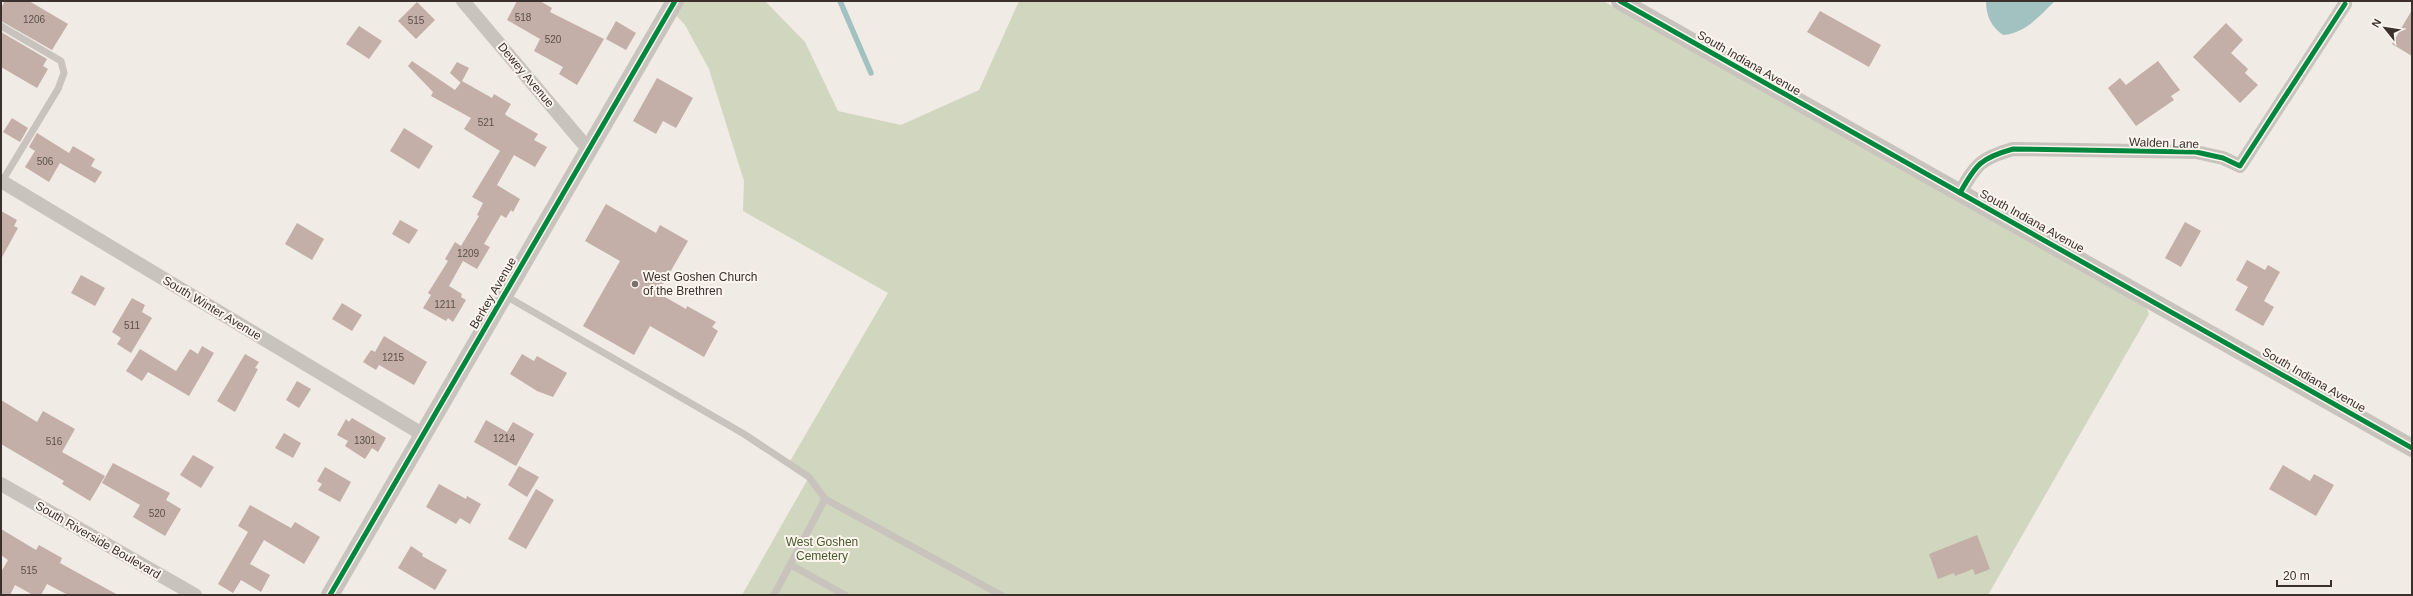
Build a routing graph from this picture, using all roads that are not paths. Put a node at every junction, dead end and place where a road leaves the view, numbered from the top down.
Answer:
1 (463, 1) edge
2 (675, 1) edge
3 (1620, 1) edge
4 (2345, 4) dead end
5 (1, 26) edge
6 (588, 149) junction
7 (1, 182) edge
8 (1960, 193) junction
9 (504, 295) junction
10 (422, 434) junction
11 (2412, 448) edge
12 (1, 484) edge
13 (825, 499) junction
14 (791, 565) junction
15 (195, 595) edge
16 (330, 595) edge
17 (774, 595) edge
18 (845, 595) edge
19 (1001, 595) edge

1 - 6 street, Dewey Avenue
2 - 6 street, Berkey Avenue
3 - 8 street, South Indiana Avenue
4 - 8 street, Walden Lane
5 - 7 lane
6 - 9 street, Berkey Avenue
7 - 10 street, South Winter Avenue
8 - 11 street, South Indiana Avenue
9 - 10 street, Berkey Avenue
9 - 13 lane
10 - 16 street, Berkey Avenue
12 - 15 street, South Riverside Boulevard
13 - 14 lane
13 - 19 lane
14 - 17 lane
14 - 18 lane

